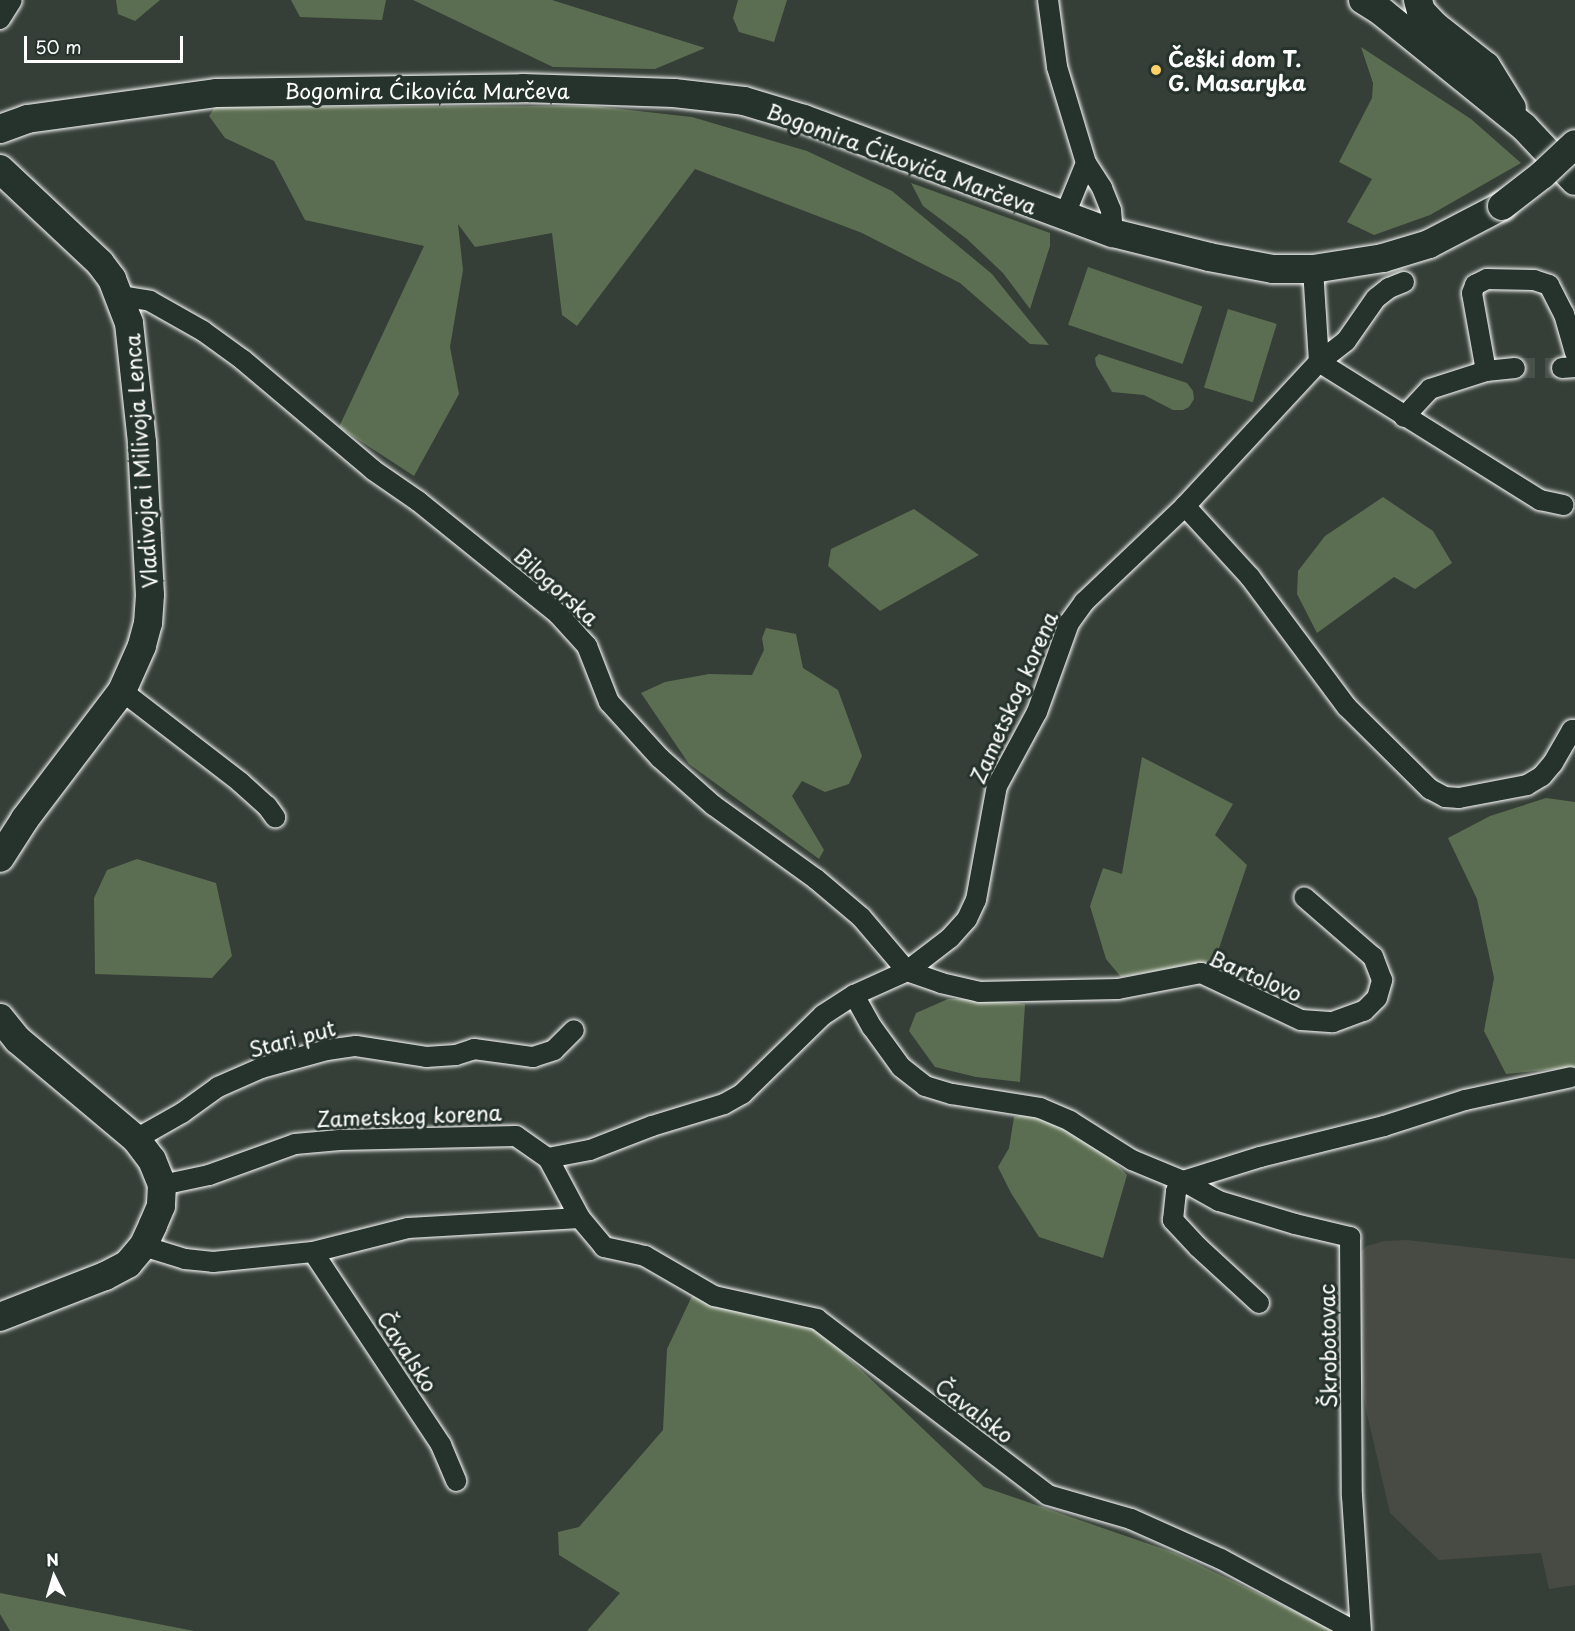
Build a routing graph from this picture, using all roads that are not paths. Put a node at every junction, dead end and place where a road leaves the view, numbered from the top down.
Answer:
1 (12, 0) edge
2 (1048, 0) edge
3 (1363, 0) edge
4 (1418, 0) edge
5 (0, 19) edge
6 (8, 121) edge
7 (1524, 127) junction
8 (1575, 144) edge
9 (1086, 163) junction
10 (0, 169) edge
11 (1575, 181) edge
12 (1064, 218) junction
13 (1113, 234) junction
14 (1313, 269) junction
15 (1404, 282) dead end
16 (120, 296) junction
17 (1575, 352) edge
18 (1319, 362) junction
19 (1515, 368) tunnel mouth
20 (1486, 371) junction
21 (1404, 417) junction
22 (1563, 505) dead end
23 (1185, 506) junction
24 (122, 692) junction
25 (1575, 730) edge
26 (275, 817) dead end
27 (0, 858) edge
28 (1304, 897) dead end
29 (907, 971) junction
30 (854, 996) junction
31 (0, 1018) edge
32 (574, 1030) dead end
33 (1571, 1077) dead end
34 (136, 1139) junction
35 (548, 1158) junction
36 (1183, 1181) junction
37 (162, 1185) junction
38 (580, 1218) junction
39 (143, 1246) junction
40 (313, 1252) junction
41 (1259, 1303) dead end
42 (0, 1317) edge
43 (456, 1481) dead end
44 (1354, 1631) edge
45 (1361, 1631) edge

1 - 5 street
2 - 9 street
3 - 7 street
4 - 7 street
6 - 12 street, Bogomira Ćikovića Marčeva
7 - 11 street
8 - 14 street, Bogomira Ćikovića Marčeva, bridge
9 - 12 street
9 - 13 street
10 - 16 street, Vladivoja i Milivoja Lenca
12 - 13 street, Bogomira Ćikovića Marčeva
13 - 14 street, Bogomira Ćikovića Marčeva
14 - 18 street
15 - 18 street, Zametskog korena
16 - 24 street, Vladivoja i Milivoja Lenca
16 - 29 street, Bilogorska
17 - 20 street
18 - 21 street
18 - 23 street, Zametskog korena
19 - 20 street
20 - 21 street
21 - 22 street
23 - 25 street
23 - 29 street, Zametskog korena
24 - 26 street
24 - 27 street, Vladivoja i Milivoja Lenca
28 - 29 street, Bartolovo
29 - 30 street, Zametskog korena
30 - 35 street, Zametskog korena
30 - 36 street, Škrobotovac
31 - 34 street
32 - 34 street, Stari put
33 - 36 street
34 - 37 street
35 - 37 street, Zametskog korena
35 - 38 street, Čavalsko
36 - 41 street
36 - 45 street, Škrobotovac
37 - 39 street
38 - 40 street
38 - 44 street, Čavalsko
39 - 40 street
39 - 42 street
40 - 43 street, Čavalsko

